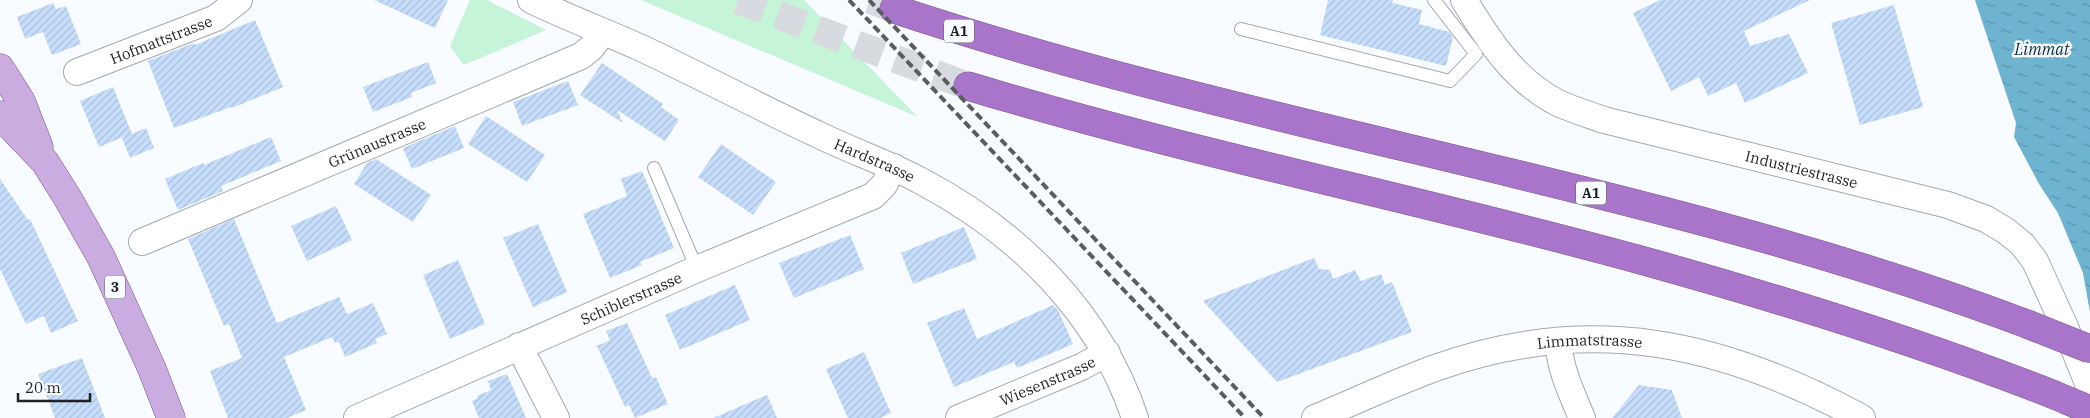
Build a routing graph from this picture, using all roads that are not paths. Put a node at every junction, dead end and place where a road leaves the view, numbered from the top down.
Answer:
1 (239, 0) edge
2 (531, 0) edge
3 (1434, 0) edge
4 (1464, 0) edge
5 (894, 9) tunnel mouth
6 (1241, 29) dead end
7 (603, 32) junction
8 (0, 68) edge
9 (77, 72) dead end
10 (968, 86) tunnel mouth
11 (0, 115) edge
12 (45, 162) junction
13 (894, 167) junction
14 (654, 168) dead end
15 (142, 242) dead end
16 (697, 269) junction
17 (1558, 341) junction
18 (519, 346) junction
19 (2090, 349) edge
20 (1107, 353) junction
21 (2090, 388) edge
22 (2090, 410) edge
23 (171, 418) edge
24 (356, 418) edge
25 (556, 418) edge
26 (959, 418) edge
27 (1135, 418) edge
28 (1315, 418) edge
29 (1582, 418) edge
30 (1862, 418) edge
31 (2084, 418) edge

1 - 9 street, Hofmattstrasse
2 - 7 street, Hardstrasse
3 - 6 lane
4 - 21 street, Industriestrasse
5 - 19 highway, A1, bridge
7 - 13 street, Hardstrasse
7 - 15 street, Grünaustrasse
8 - 12 main road, 3
10 - 22 highway, bridge
11 - 12 main road, 3
12 - 23 main road, 3
13 - 16 street, Schiblerstrasse
13 - 20 street, Hardstrasse
14 - 16 lane
16 - 18 street, Schiblerstrasse
17 - 28 street, Limmatstrasse
17 - 29 street
17 - 30 street, Limmatstrasse
18 - 24 street, Schiblerstrasse
18 - 25 street
20 - 26 street, Wiesenstrasse
20 - 27 street, Hardstrasse
21 - 31 street

